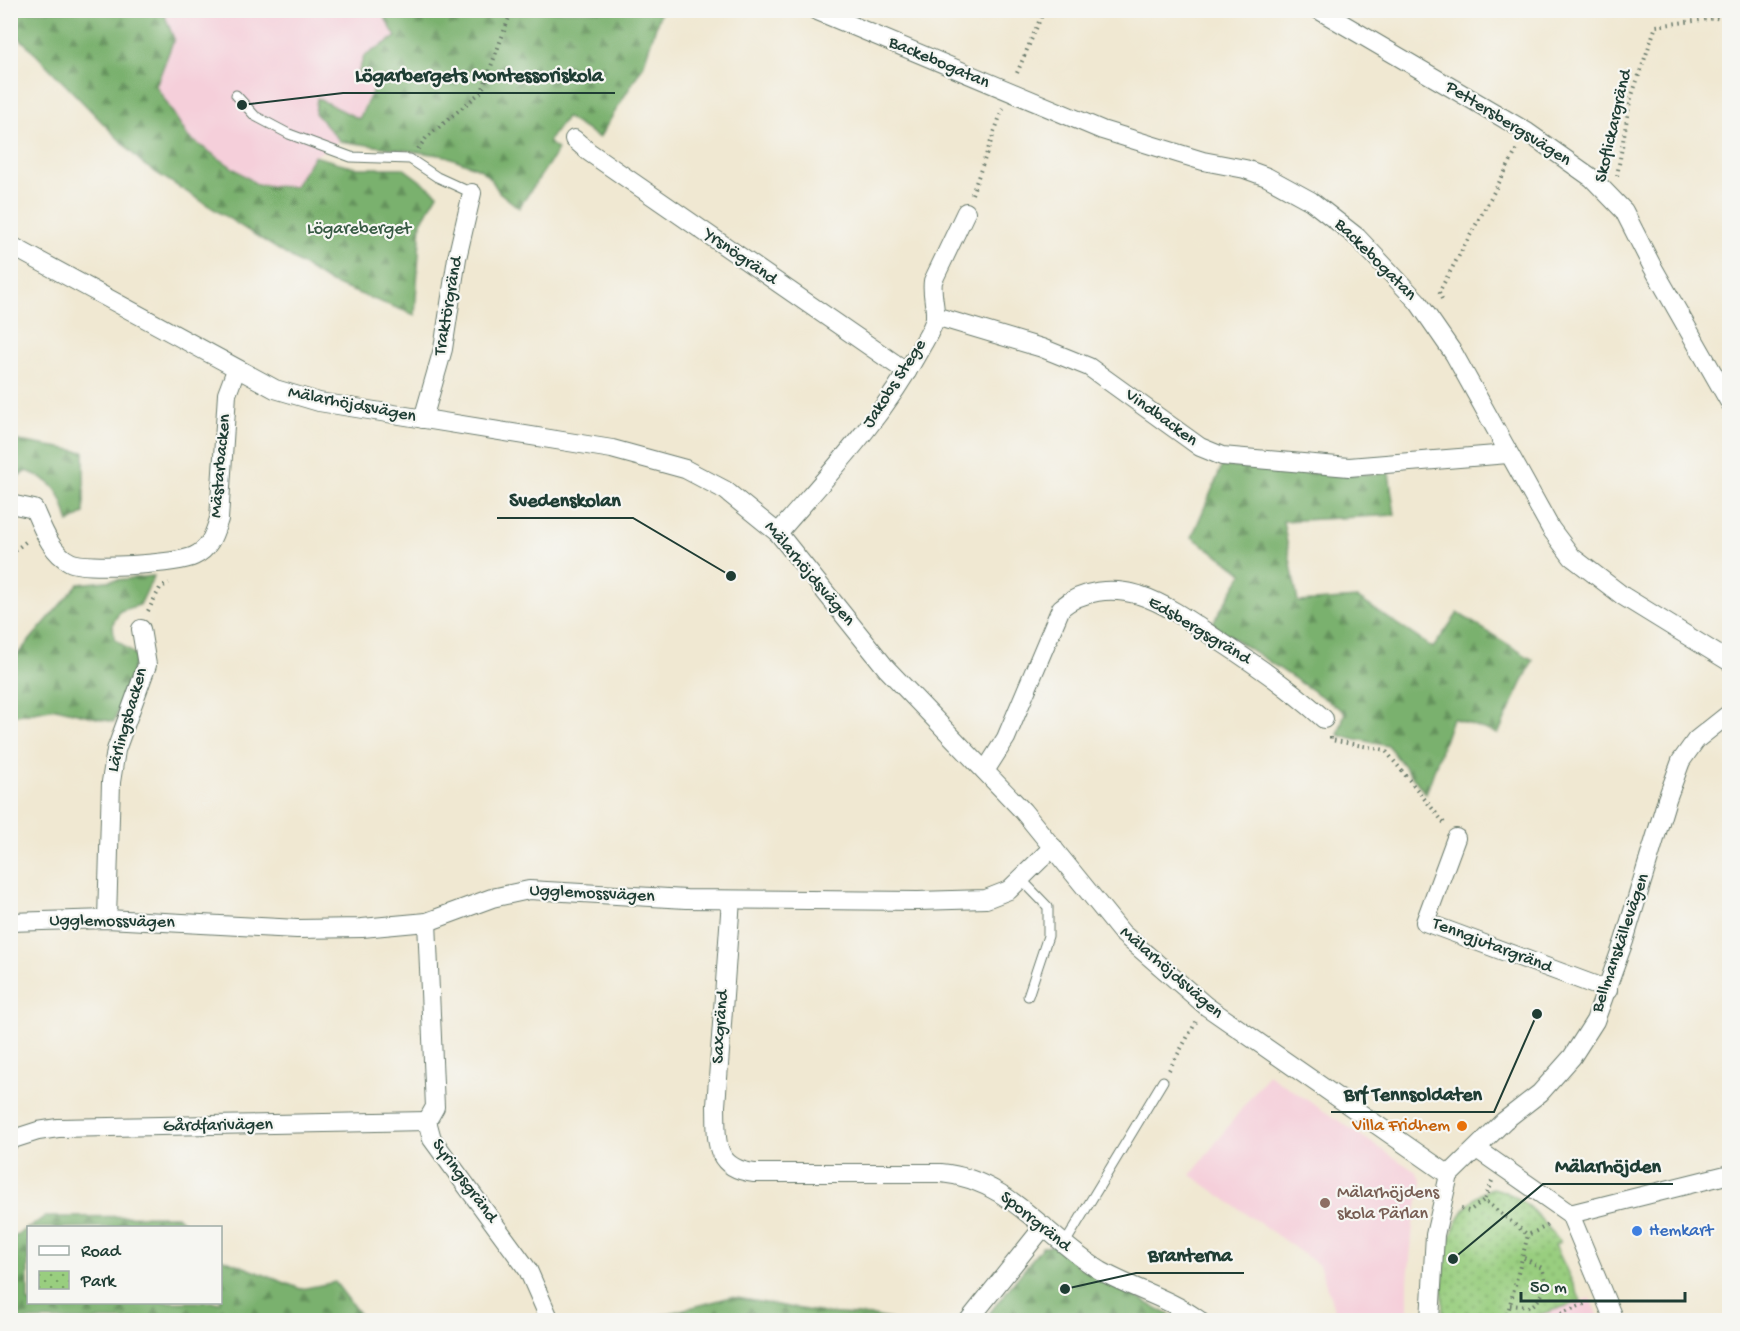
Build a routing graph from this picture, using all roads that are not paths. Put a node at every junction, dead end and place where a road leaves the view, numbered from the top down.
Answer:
1 (815, 10) edge
2 (1318, 10) edge
3 (236, 95) dead end
4 (574, 139) dead end
5 (472, 193) joint
6 (966, 212) dead end
7 (10, 245) edge
8 (935, 316) junction
9 (236, 370) junction
10 (907, 372) junction
11 (1730, 403) edge
12 (423, 419) junction
13 (1508, 454) junction
14 (10, 504) edge
15 (778, 533) junction
16 (141, 628) road end
17 (1730, 662) edge
18 (1730, 713) edge
19 (1324, 718) road end
20 (985, 771) junction
21 (1456, 838) road end
22 (1053, 847) junction
23 (1021, 879) junction
24 (731, 900) junction
25 (107, 919) junction
26 (10, 922) edge
27 (426, 922) junction
28 (1608, 990) junction
29 (1029, 996) dead end
30 (1163, 1081) road end
31 (427, 1121) junction
32 (10, 1140) edge
33 (1477, 1149) junction
34 (720, 1155) joint
35 (1730, 1174) edge
36 (1449, 1175) junction
37 (1570, 1214) junction
38 (1044, 1226) junction
39 (1064, 1245) junction
40 (550, 1320) edge
41 (969, 1320) edge
42 (1199, 1320) edge
43 (1430, 1320) edge
44 (1614, 1320) edge

1 - 13 street, Backebogatan
2 - 11 street, Pettersbergsvägen
3 - 5 lane
4 - 10 street, Yrsnögränd
5 - 12 street, Traktörgränd
6 - 8 street
7 - 9 street, Mälarhöjdsvägen
8 - 10 street, Jakobs Stege
8 - 13 street, Vindbacken
9 - 12 street, Mälarhöjdsvägen
9 - 14 street, Mästarbacken
10 - 15 street, Jakobs Stege
12 - 15 street, Mälarhöjdsvägen
13 - 17 street, Backebogatan
15 - 20 street, Mälarhöjdsvägen
16 - 25 street, Lärlingsbacken
18 - 28 street, Bellmanskällevägen
19 - 20 street, Edsbergsgränd
20 - 22 street, Mälarhöjdsvägen
21 - 28 street, Tenngjutargränd
22 - 23 street, Ugglemossvägen
22 - 36 street, Mälarhöjdsvägen
23 - 24 street, Ugglemossvägen
23 - 29 lane
24 - 27 street, Ugglemossvägen
24 - 34 street, Saxgränd
25 - 26 street, Ugglemossvägen
25 - 27 street, Ugglemossvägen
27 - 31 street, Syringsgränd
28 - 33 street, Bellmanskällevägen
30 - 39 lane
31 - 32 street, Gårdfarivägen
31 - 40 street, Syringsgränd
33 - 36 street, Bellmanskällevägen
33 - 37 street
34 - 38 street, Sporrgränd
35 - 37 street
36 - 43 street
37 - 44 street
38 - 39 street, Sporrgränd
38 - 41 street
39 - 42 street, Sporrgränd

